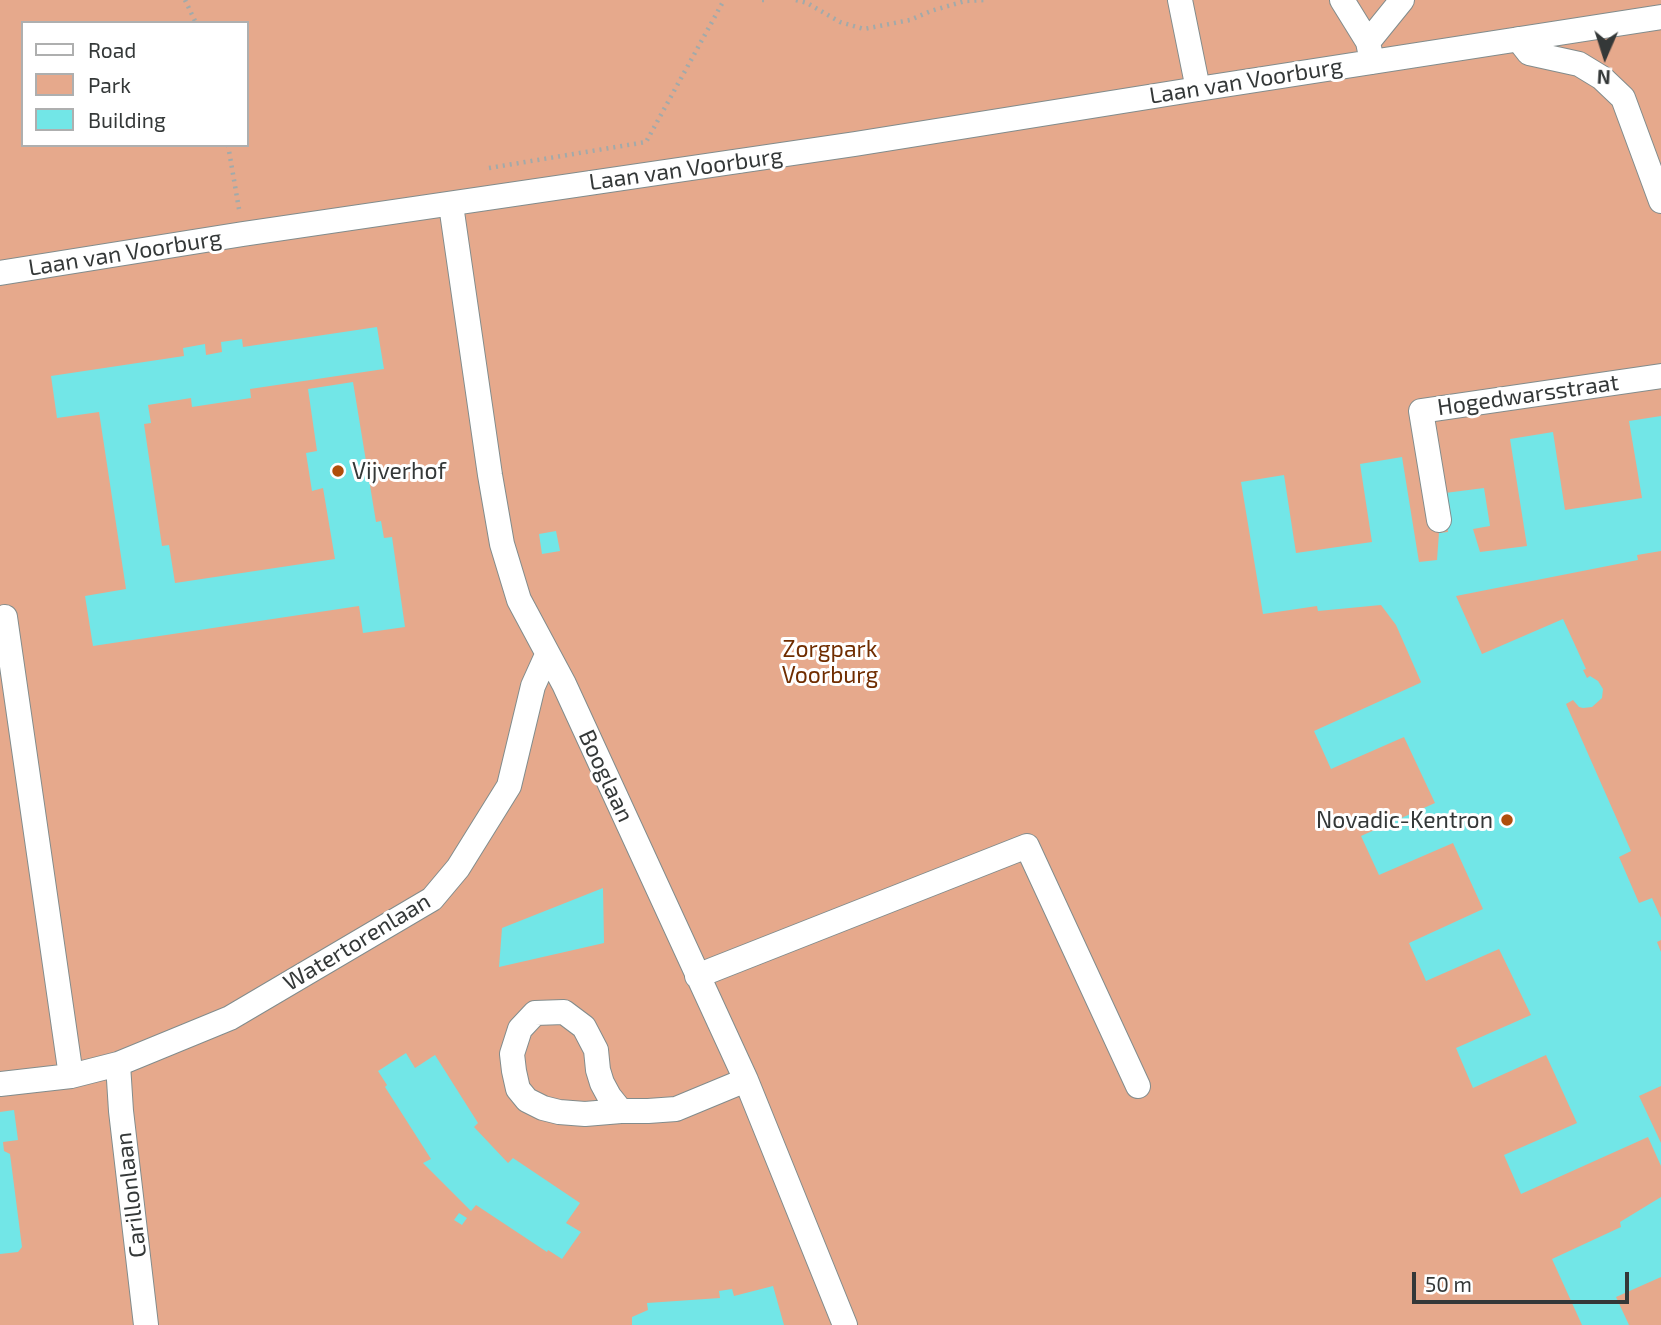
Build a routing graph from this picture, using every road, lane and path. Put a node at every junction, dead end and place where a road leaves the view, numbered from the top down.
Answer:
1 (184, 0) edge
2 (724, 0) edge
3 (796, 0) edge
4 (985, 0) edge
5 (1180, 0) edge
6 (1342, 0) edge
7 (1402, 0) edge
8 (1661, 17) edge
9 (195, 21) edge
10 (1518, 39) junction
11 (1370, 52) junction
12 (1198, 89) junction
13 (228, 147) edge
14 (483, 169) dead end
15 (1661, 201) edge
16 (451, 205) junction
17 (243, 234) junction
18 (0, 273) edge
19 (1661, 376) edge
20 (1439, 520) dead end
21 (5, 617) dead end
22 (547, 655) junction
23 (698, 976) junction
24 (118, 1064) junction
25 (71, 1076) junction
26 (746, 1080) junction
27 (0, 1084) edge
28 (1138, 1086) dead end
29 (621, 1111) junction
30 (146, 1325) edge
31 (845, 1325) edge

1 - 9 path
2 - 14 path
3 - 4 path
5 - 12 street
6 - 11 street
7 - 11 street, Laan van Voorburg
8 - 10 street, Laan van Voorburg
10 - 11 street, Laan van Voorburg
10 - 15 street
11 - 12 street, Laan van Voorburg
12 - 16 street, Laan van Voorburg
13 - 17 path
16 - 17 street, Laan van Voorburg
16 - 22 street, Booglaan
17 - 18 street, Laan van Voorburg
19 - 20 street, Hogedwarsstraat
21 - 25 street
22 - 23 street, Booglaan
22 - 24 street, Watertorenlaan
23 - 26 street, Booglaan
23 - 28 street
24 - 25 street, Watertorenlaan
24 - 30 street, Carillonlaan
25 - 27 street, Watertorenlaan
26 - 29 street
26 - 31 street, Booglaan
29 - 29 street

